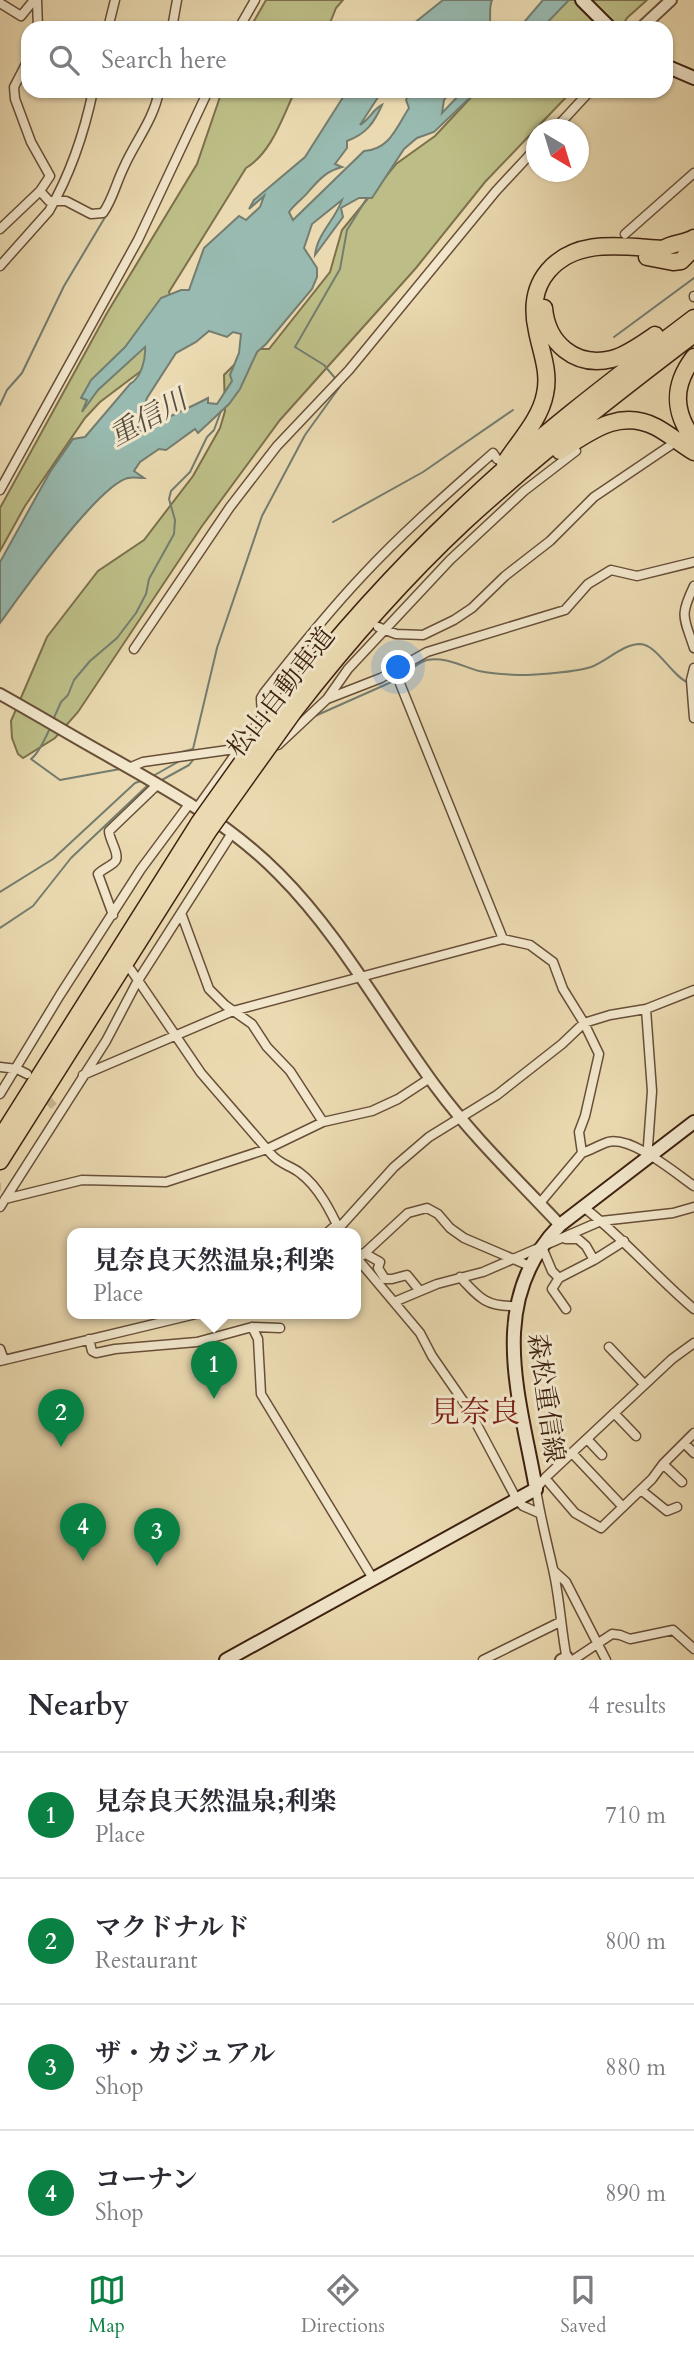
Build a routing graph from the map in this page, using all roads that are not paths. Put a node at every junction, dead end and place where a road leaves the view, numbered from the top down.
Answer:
1 (36, 0) edge
2 (115, 0) edge
3 (177, 0) edge
4 (255, 0) edge
5 (582, 0) edge
6 (671, 0) edge
7 (0, 3) edge
8 (38, 21) edge
9 (110, 21) edge
10 (173, 21) edge
11 (243, 21) edge
12 (603, 21) edge
13 (648, 21) edge
14 (673, 69) edge
15 (21, 73) edge
16 (694, 78) edge
17 (91, 98) edge
18 (157, 98) edge
19 (205, 98) edge
20 (584, 98) edge
21 (564, 119) edge
22 (526, 160) edge
23 (694, 173) edge
24 (40, 191) junction
25 (54, 201) junction
26 (0, 229) edge
27 (625, 234) dead end
28 (694, 238) edge
29 (694, 248) edge
30 (0, 266) edge
31 (694, 310) edge
32 (694, 318) edge
33 (694, 334) edge
34 (694, 357) edge
35 (694, 440) edge
36 (671, 445) dead end
37 (576, 451) dead end
38 (694, 452) edge
39 (497, 459) dead end
40 (498, 484) junction
41 (0, 490) edge
42 (694, 562) edge
43 (694, 586) edge
44 (335, 606) junction
45 (346, 611) dead end
46 (378, 626) dead end
47 (387, 630) junction
48 (134, 649) dead end
49 (694, 649) edge
50 (694, 668) edge
51 (398, 677) junction
52 (693, 680) edge
53 (0, 694) edge
54 (327, 699) junction
55 (694, 718) edge
56 (279, 743) junction
57 (238, 749) junction
58 (131, 767) junction
59 (158, 783) junction
60 (203, 818) junction
61 (232, 833) junction
62 (181, 913) junction
63 (113, 915) junction
64 (103, 932) junction
65 (503, 939) junction
66 (108, 940) dead end
67 (131, 970) dead end
68 (359, 977) junction
69 (137, 982) junction
70 (694, 990) edge
71 (646, 1009) junction
72 (233, 1011) junction
73 (584, 1023) junction
74 (174, 1036) junction
75 (0, 1068) edge
76 (17, 1069) junction
77 (27, 1074) dead end
78 (83, 1075) junction
79 (430, 1078) junction
80 (0, 1094) edge
81 (461, 1118) junction
82 (323, 1122) junction
83 (694, 1122) edge
84 (0, 1139) edge
85 (267, 1149) junction
86 (582, 1153) junction
87 (650, 1155) junction
88 (0, 1161) edge
89 (694, 1186) edge
90 (1, 1187) edge
91 (5, 1199) edge
92 (540, 1203) junction
93 (583, 1206) junction
94 (694, 1207) edge
95 (601, 1221) junction
96 (560, 1225) junction
97 (339, 1228) edge
98 (561, 1239) junction
99 (624, 1241) junction
100 (542, 1247) junction
101 (361, 1255) edge
102 (510, 1258) junction
103 (361, 1259) edge
104 (594, 1260) junction
105 (361, 1262) edge
106 (532, 1267) junction
107 (460, 1278) junction
108 (559, 1278) junction
109 (420, 1291) junction
110 (394, 1302) junction
111 (516, 1306) junction
112 (566, 1309) dead end
113 (694, 1309) edge
114 (174, 1319) edge
115 (252, 1326) junction
116 (280, 1328) dead end
117 (89, 1339) junction
118 (694, 1343) edge
119 (609, 1347) dead end
120 (0, 1349) edge
121 (2, 1360) edge
122 (644, 1384) junction
123 (614, 1413) junction
124 (694, 1433) edge
125 (636, 1436) dead end
126 (587, 1439) junction
127 (684, 1443) junction
128 (572, 1453) junction
129 (694, 1453) edge
130 (602, 1455) dead end
131 (663, 1464) junction
132 (545, 1478) junction
133 (682, 1482) dead end
134 (536, 1489) junction
135 (640, 1490) junction
136 (517, 1500) junction
137 (624, 1507) junction
138 (677, 1507) dead end
139 (539, 1513) junction
140 (554, 1571) junction
141 (372, 1577) junction
142 (560, 1622) junction
143 (597, 1644) junction
144 (694, 1649) edge
145 (567, 1659) edge
146 (226, 1660) edge
147 (483, 1660) edge
148 (606, 1660) edge

1 - 7 street
1 - 8 street
2 - 9 street
3 - 10 street
4 - 11 street
5 - 12 main road
6 - 13 street
14 - 16 main road
15 - 24 street
17 - 25 street
18 - 25 street
19 - 41 street
20 - 21 street
22 - 48 street
23 - 27 street
24 - 25 street
24 - 26 street
25 - 30 street
28 - 40 highway
29 - 31 highway
32 - 40 highway, 松山自動車道
33 - 40 highway, 松山自動車道
34 - 35 highway
36 - 47 street
37 - 47 street
38 - 40 highway
39 - 44 street
40 - 60 highway, 松山自動車道, bridge
42 - 51 street
43 - 49 street
44 - 45 street
44 - 57 street
46 - 47 street
47 - 54 street
50 - 52 street
51 - 54 street
51 - 65 street
52 - 55 street
53 - 58 street
54 - 56 street
56 - 57 street
56 - 60 street
57 - 58 street
57 - 60 street
58 - 59 street
59 - 60 street
59 - 63 street
60 - 61 street
60 - 63 street
60 - 84 highway, 松山自動車道
60 - 88 highway, 松山自動車道
61 - 62 street
61 - 68 street
62 - 69 street
62 - 72 street
63 - 64 street
64 - 66 street
64 - 76 street
65 - 68 street
65 - 73 street
67 - 69 street
68 - 72 street
68 - 79 street
69 - 74 street
69 - 78 street
70 - 71 street
71 - 73 street
71 - 87 street
72 - 74 street
72 - 82 street
73 - 81 street
73 - 86 street
74 - 78 street
74 - 85 street
75 - 76 street
76 - 77 street
76 - 80 street
78 - 91 street
79 - 81 street
79 - 82 street
81 - 92 street
81 - 97 street
82 - 85 street
83 - 87 main road, 森松重信線
85 - 91 street
85 - 97 street
86 - 87 street
86 - 92 street
87 - 89 street
87 - 93 main road, 森松重信線
90 - 91 street
92 - 96 street
93 - 95 street
93 - 96 main road, 森松重信線
94 - 95 street
95 - 98 street
95 - 99 street
96 - 100 main road, 森松重信線
98 - 100 street
98 - 104 street
99 - 104 street
99 - 113 street
100 - 102 street
100 - 106 main road, 森松重信線
100 - 108 street
101 - 102 street
102 - 106 street
102 - 107 street
103 - 109 street
104 - 108 street
105 - 110 street
106 - 111 main road, 森松重信線
107 - 109 street
107 - 111 street
108 - 112 street
109 - 110 street
110 - 136 street
111 - 134 main road, 森松重信線
114 - 117 street
115 - 116 street
115 - 117 street
115 - 141 street
117 - 121 street
118 - 122 street
119 - 122 street
120 - 121 street
122 - 123 street
123 - 125 street
123 - 126 street
124 - 127 street
126 - 128 street
126 - 130 street
127 - 129 street
127 - 131 street
128 - 132 street
128 - 137 street
131 - 133 street
131 - 135 street
132 - 134 street
132 - 137 street
134 - 136 main road, 森松重信線
134 - 139 street
135 - 137 street
135 - 138 street
136 - 139 street
136 - 141 main road, 森松重信線
139 - 140 street
140 - 142 street
140 - 143 street
141 - 146 main road, 森松重信線
142 - 145 street
142 - 147 street
143 - 144 street
143 - 145 street
143 - 148 street

